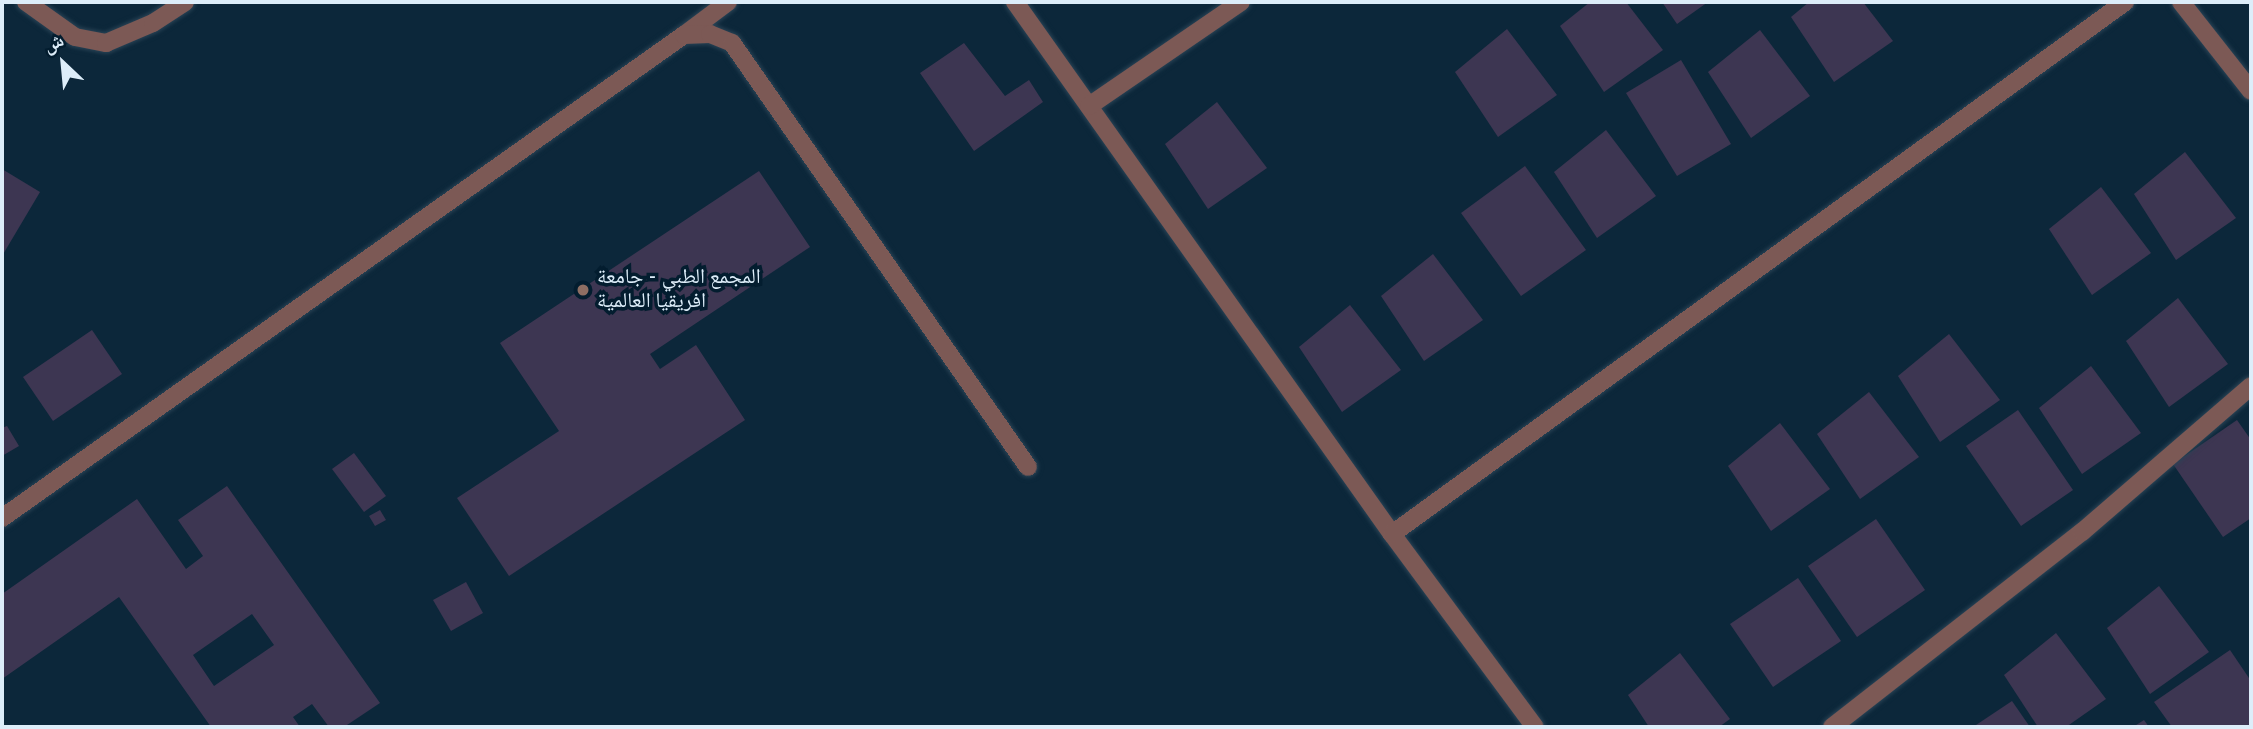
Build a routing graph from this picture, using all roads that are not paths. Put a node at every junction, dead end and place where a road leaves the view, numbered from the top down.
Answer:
1 (26, 2) edge
2 (185, 2) edge
3 (728, 2) edge
4 (1015, 2) edge
5 (1241, 2) edge
6 (2125, 2) edge
7 (2181, 2) edge
8 (684, 36) junction
9 (2251, 91) edge
10 (1089, 106) junction
11 (2251, 386) edge
12 (1028, 467) dead end
13 (2, 519) edge
14 (1392, 534) junction
15 (1535, 727) edge
16 (1832, 727) edge

1 - 2 street
3 - 8 street
4 - 10 street
5 - 10 street
6 - 14 street
7 - 9 street
8 - 12 street
8 - 13 street
10 - 14 street
11 - 16 street
14 - 15 street

